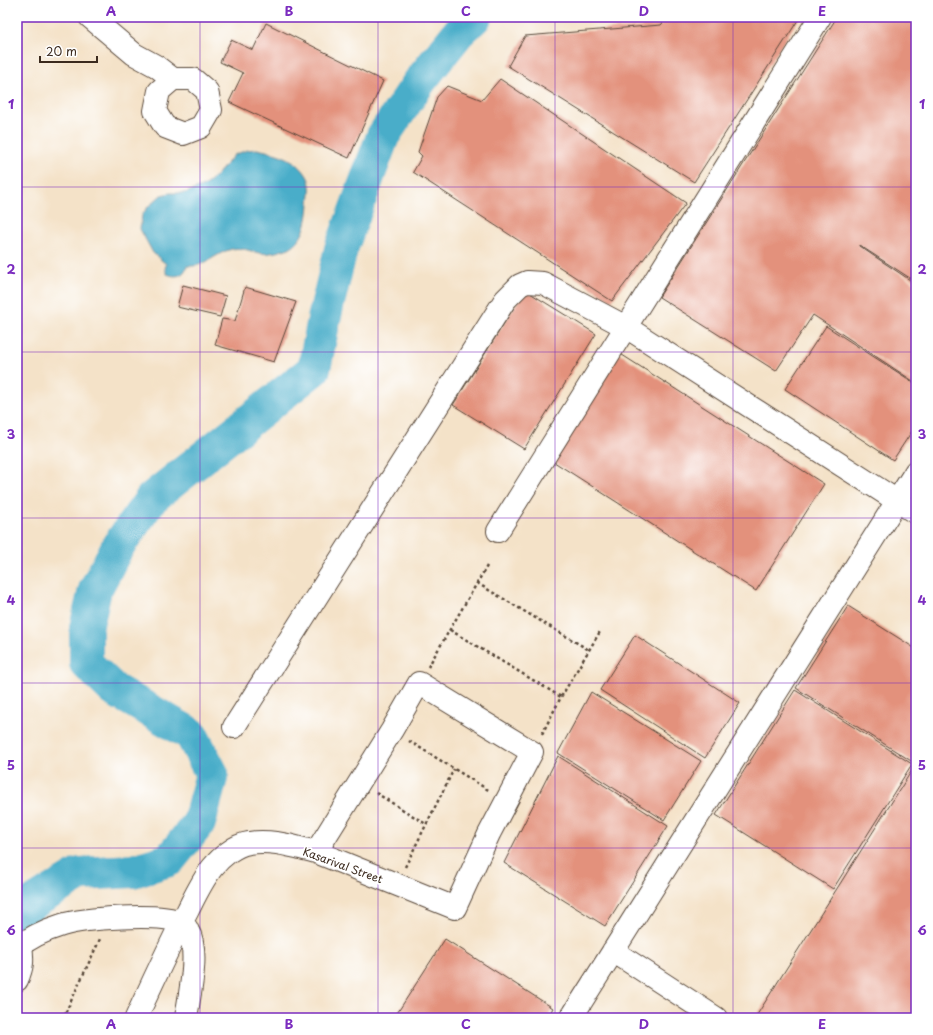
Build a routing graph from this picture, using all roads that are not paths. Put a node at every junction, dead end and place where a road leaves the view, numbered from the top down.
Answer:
1 (90, 17) edge
2 (820, 17) edge
3 (174, 79) dead end
4 (626, 326) junction
5 (916, 471) edge
6 (896, 502) junction
7 (916, 513) edge
8 (498, 531) dead end
9 (234, 727) dead end
10 (316, 852) junction
11 (181, 923) junction
12 (19, 947) edge
13 (613, 951) junction
14 (17, 980) edge
15 (136, 1018) edge
16 (186, 1018) edge
17 (571, 1018) edge
18 (716, 1018) edge

1 - 3 street
2 - 4 street
4 - 6 street
4 - 8 street
4 - 9 street
5 - 6 street
6 - 7 street
6 - 13 street
10 - 10 street, Kasarival Street
10 - 11 street, Kasarival Street
11 - 12 street
11 - 15 street, Kasarival Street
11 - 16 street
12 - 14 street
13 - 17 street
13 - 18 street

